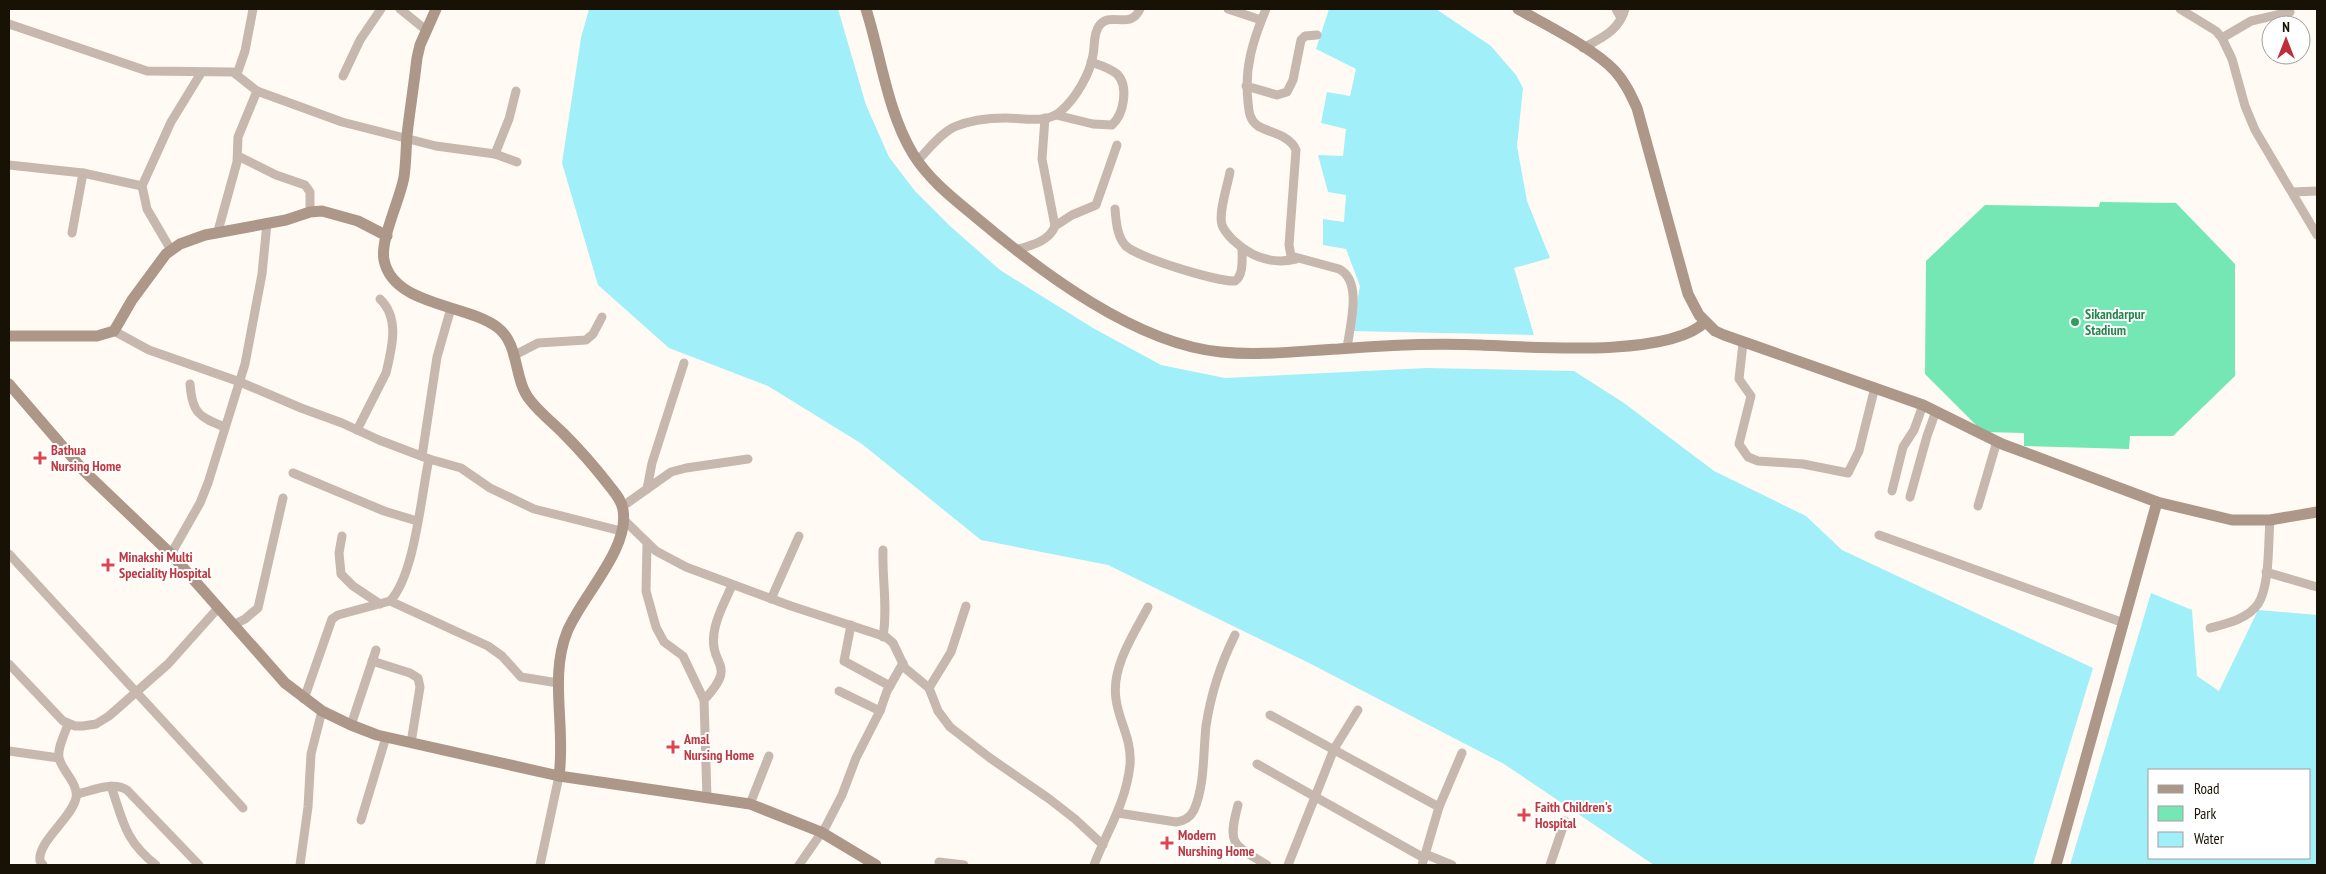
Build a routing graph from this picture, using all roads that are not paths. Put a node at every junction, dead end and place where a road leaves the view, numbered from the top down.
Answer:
1 (253, 9) edge
2 (381, 9) edge
3 (400, 9) edge
4 (436, 9) edge
5 (866, 9) edge
6 (1140, 9) edge
7 (1228, 9) edge
8 (1266, 9) edge
9 (1518, 9) edge
10 (1616, 9) edge
11 (1625, 9) edge
12 (2180, 9) edge
13 (2290, 12) dead end
14 (1621, 18) junction
15 (1261, 20) junction
16 (9, 24) edge
17 (426, 30) junction
18 (1317, 34) dead end
19 (2222, 38) junction
20 (1583, 48) junction
21 (1092, 62) junction
22 (201, 73) junction
23 (237, 74) junction
24 (343, 76) dead end
25 (1246, 86) junction
26 (257, 91) junction
27 (516, 91) dead end
28 (1056, 115) junction
29 (1045, 118) junction
30 (407, 138) junction
31 (1117, 145) dead end
32 (495, 154) junction
33 (238, 156) junction
34 (918, 160) junction
35 (517, 162) dead end
36 (9, 165) edge
37 (1230, 172) dead end
38 (83, 173) junction
39 (142, 186) junction
40 (2317, 191) edge
41 (2293, 192) junction
42 (1115, 209) dead end
43 (310, 212) junction
44 (267, 223) junction
45 (1054, 226) junction
46 (218, 231) junction
47 (72, 233) dead end
48 (2317, 234) edge
49 (387, 236) junction
50 (1242, 248) junction
51 (171, 250) junction
52 (1015, 250) junction
53 (1296, 259) junction
54 (380, 299) dead end
55 (451, 308) junction
56 (602, 317) dead end
57 (1705, 322) junction
58 (114, 331) junction
59 (9, 336) edge
60 (1742, 343) junction
61 (1347, 348) junction
62 (513, 356) junction
63 (684, 363) dead end
64 (240, 382) junction
65 (9, 384) edge
66 (190, 384) dead end
67 (1875, 387) junction
68 (1923, 405) junction
69 (1936, 411) junction
70 (225, 427) junction
71 (357, 430) junction
72 (1996, 442) junction
73 (426, 458) junction
74 (748, 459) dead end
75 (293, 473) dead end
76 (647, 489) junction
77 (1892, 491) dead end
78 (1910, 496) dead end
79 (283, 498) dead end
80 (2157, 502) junction
81 (623, 506) junction
82 (1978, 506) dead end
83 (2317, 512) edge
84 (624, 519) junction
85 (2270, 520) junction
86 (417, 521) junction
87 (621, 531) junction
88 (1879, 535) dead end
89 (342, 536) dead end
90 (799, 536) dead end
91 (647, 544) junction
92 (883, 550) dead end
93 (9, 554) edge
94 (172, 554) junction
95 (2266, 572) junction
96 (732, 585) junction
97 (2317, 587) edge
98 (771, 599) junction
99 (390, 601) junction
100 (380, 604) junction
101 (966, 606) dead end
102 (219, 607) junction
103 (1148, 607) dead end
104 (2124, 623) junction
105 (234, 625) junction
106 (851, 625) junction
107 (2210, 628) dead end
108 (1235, 635) dead end
109 (883, 636) junction
110 (376, 650) dead end
111 (372, 661) junction
112 (903, 663) junction
113 (10, 667) edge
114 (558, 683) junction
115 (890, 686) junction
116 (929, 688) junction
117 (839, 691) dead end
118 (136, 692) junction
119 (304, 699) junction
120 (704, 700) junction
121 (1358, 710) dead end
122 (322, 711) junction
123 (880, 711) junction
124 (1270, 715) dead end
125 (68, 724) junction
126 (351, 725) junction
127 (386, 737) junction
128 (411, 743) junction
129 (1334, 749) junction
130 (9, 751) edge
131 (1462, 753) dead end
132 (769, 756) dead end
133 (59, 758) junction
134 (1257, 764) dead end
135 (559, 776) junction
136 (111, 786) junction
137 (77, 794) junction
138 (707, 798) junction
139 (1316, 798) junction
140 (750, 804) junction
141 (1238, 805) dead end
142 (1439, 807) junction
143 (242, 808) dead end
144 (1118, 813) junction
145 (361, 820) dead end
146 (1565, 821) dead end
147 (821, 832) junction
148 (1103, 845) junction
149 (1424, 859) edge
150 (940, 862) dead end
151 (44, 865) edge
152 (156, 865) edge
153 (199, 865) edge
154 (300, 865) edge
155 (540, 865) edge
156 (799, 865) edge
157 (876, 865) edge
158 (964, 865) edge
159 (1094, 865) edge
160 (1267, 865) edge
161 (1288, 865) edge
162 (1452, 865) edge
163 (1550, 865) edge
164 (2056, 865) edge

1 - 23 street
2 - 24 street
3 - 17 street
4 - 17 street
5 - 34 street
6 - 21 street
7 - 15 street
8 - 15 street
9 - 20 street
10 - 14 street
11 - 14 street
12 - 19 street
13 - 19 street
14 - 20 street
15 - 25 street
16 - 22 street
17 - 30 street
18 - 25 street
19 - 41 street
20 - 57 street
21 - 28 street
21 - 28 street
22 - 23 street
22 - 39 street
23 - 26 street
25 - 53 street
26 - 30 street
26 - 33 street
27 - 32 street
28 - 29 street
29 - 34 street
29 - 45 street
30 - 32 street
30 - 49 street
31 - 45 street
32 - 35 street
33 - 43 street
33 - 46 street
34 - 52 street
36 - 38 street
37 - 50 street
38 - 39 street
38 - 47 street
39 - 51 street
40 - 41 street
41 - 48 street
42 - 50 street
43 - 44 street
43 - 49 street
44 - 46 street
44 - 64 street
45 - 52 street
46 - 51 street
49 - 55 street
50 - 53 street
51 - 58 street
52 - 61 street
53 - 61 street
54 - 71 street
55 - 62 street
55 - 73 street
56 - 62 street
57 - 60 street
57 - 61 street
58 - 59 street
58 - 64 street
60 - 67 street
60 - 67 street
62 - 81 street
63 - 76 street
64 - 70 street
64 - 71 street
65 - 94 street
66 - 70 street
67 - 68 street
68 - 69 street
68 - 77 street
69 - 72 street
69 - 78 street
70 - 94 street
71 - 73 street
72 - 80 street
72 - 82 street
73 - 86 street
73 - 87 street
74 - 76 street
75 - 86 street
76 - 81 street
79 - 105 street
80 - 85 street
80 - 104 street
81 - 84 street
83 - 85 street
84 - 87 street
84 - 91 street
85 - 95 street
86 - 99 street
87 - 114 street
88 - 104 street
89 - 100 street
90 - 98 street
91 - 96 street
91 - 120 street
92 - 109 street
93 - 118 street
94 - 102 street
95 - 97 street
95 - 107 street
96 - 98 street
96 - 120 street
98 - 106 street
99 - 100 street
99 - 114 street
100 - 119 street
101 - 116 street
102 - 105 street
102 - 118 street
103 - 144 street
104 - 164 street
105 - 119 street
106 - 109 street
106 - 115 street
108 - 144 street
109 - 112 street
110 - 111 street
111 - 126 street
111 - 128 street
112 - 115 street
112 - 116 street
113 - 125 street
114 - 135 street
115 - 123 street
116 - 148 street
117 - 123 street
118 - 125 street
118 - 143 street
119 - 122 street
120 - 138 street
121 - 129 street
122 - 126 street
122 - 154 street
123 - 147 street
124 - 129 street
125 - 133 street
126 - 127 street
127 - 128 street
127 - 145 street
128 - 135 street
129 - 139 street
129 - 142 street
130 - 133 street
131 - 142 street
132 - 140 street
133 - 137 street
134 - 139 street
135 - 138 street
135 - 155 street
136 - 137 street
136 - 152 street
136 - 153 street
137 - 151 street
138 - 140 street
139 - 149 street
139 - 161 street
140 - 147 street
141 - 160 street
142 - 149 street
144 - 148 street
146 - 163 street
147 - 156 street
147 - 157 street
148 - 159 street
149 - 162 street
150 - 158 street

